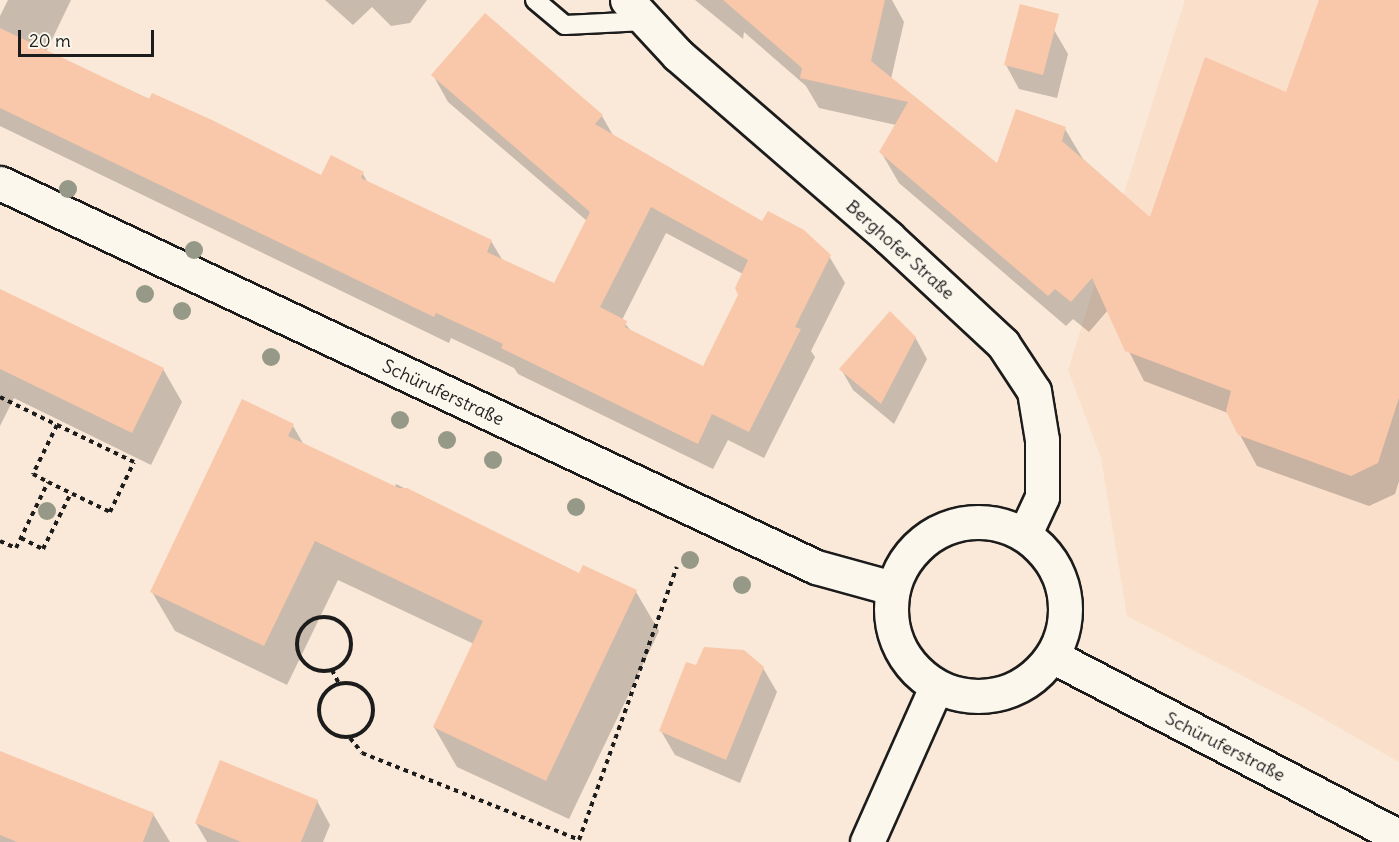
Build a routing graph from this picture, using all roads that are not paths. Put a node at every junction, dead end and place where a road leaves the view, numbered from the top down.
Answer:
1 (535, 0) edge
2 (636, 11) edge
3 (0, 183) edge
4 (1025, 533) junction
5 (892, 588) junction
6 (1052, 656) junction
7 (936, 687) junction
8 (1399, 837) edge
9 (867, 842) edge

1 - 2 lane, Berghofer Straße
2 - 4 main road, Berghofer Straße
3 - 5 main road, Schüruferstraße
4 - 5 main road
4 - 6 main road
5 - 7 main road
6 - 7 main road
6 - 8 main road, Schüruferstraße
7 - 9 main road

